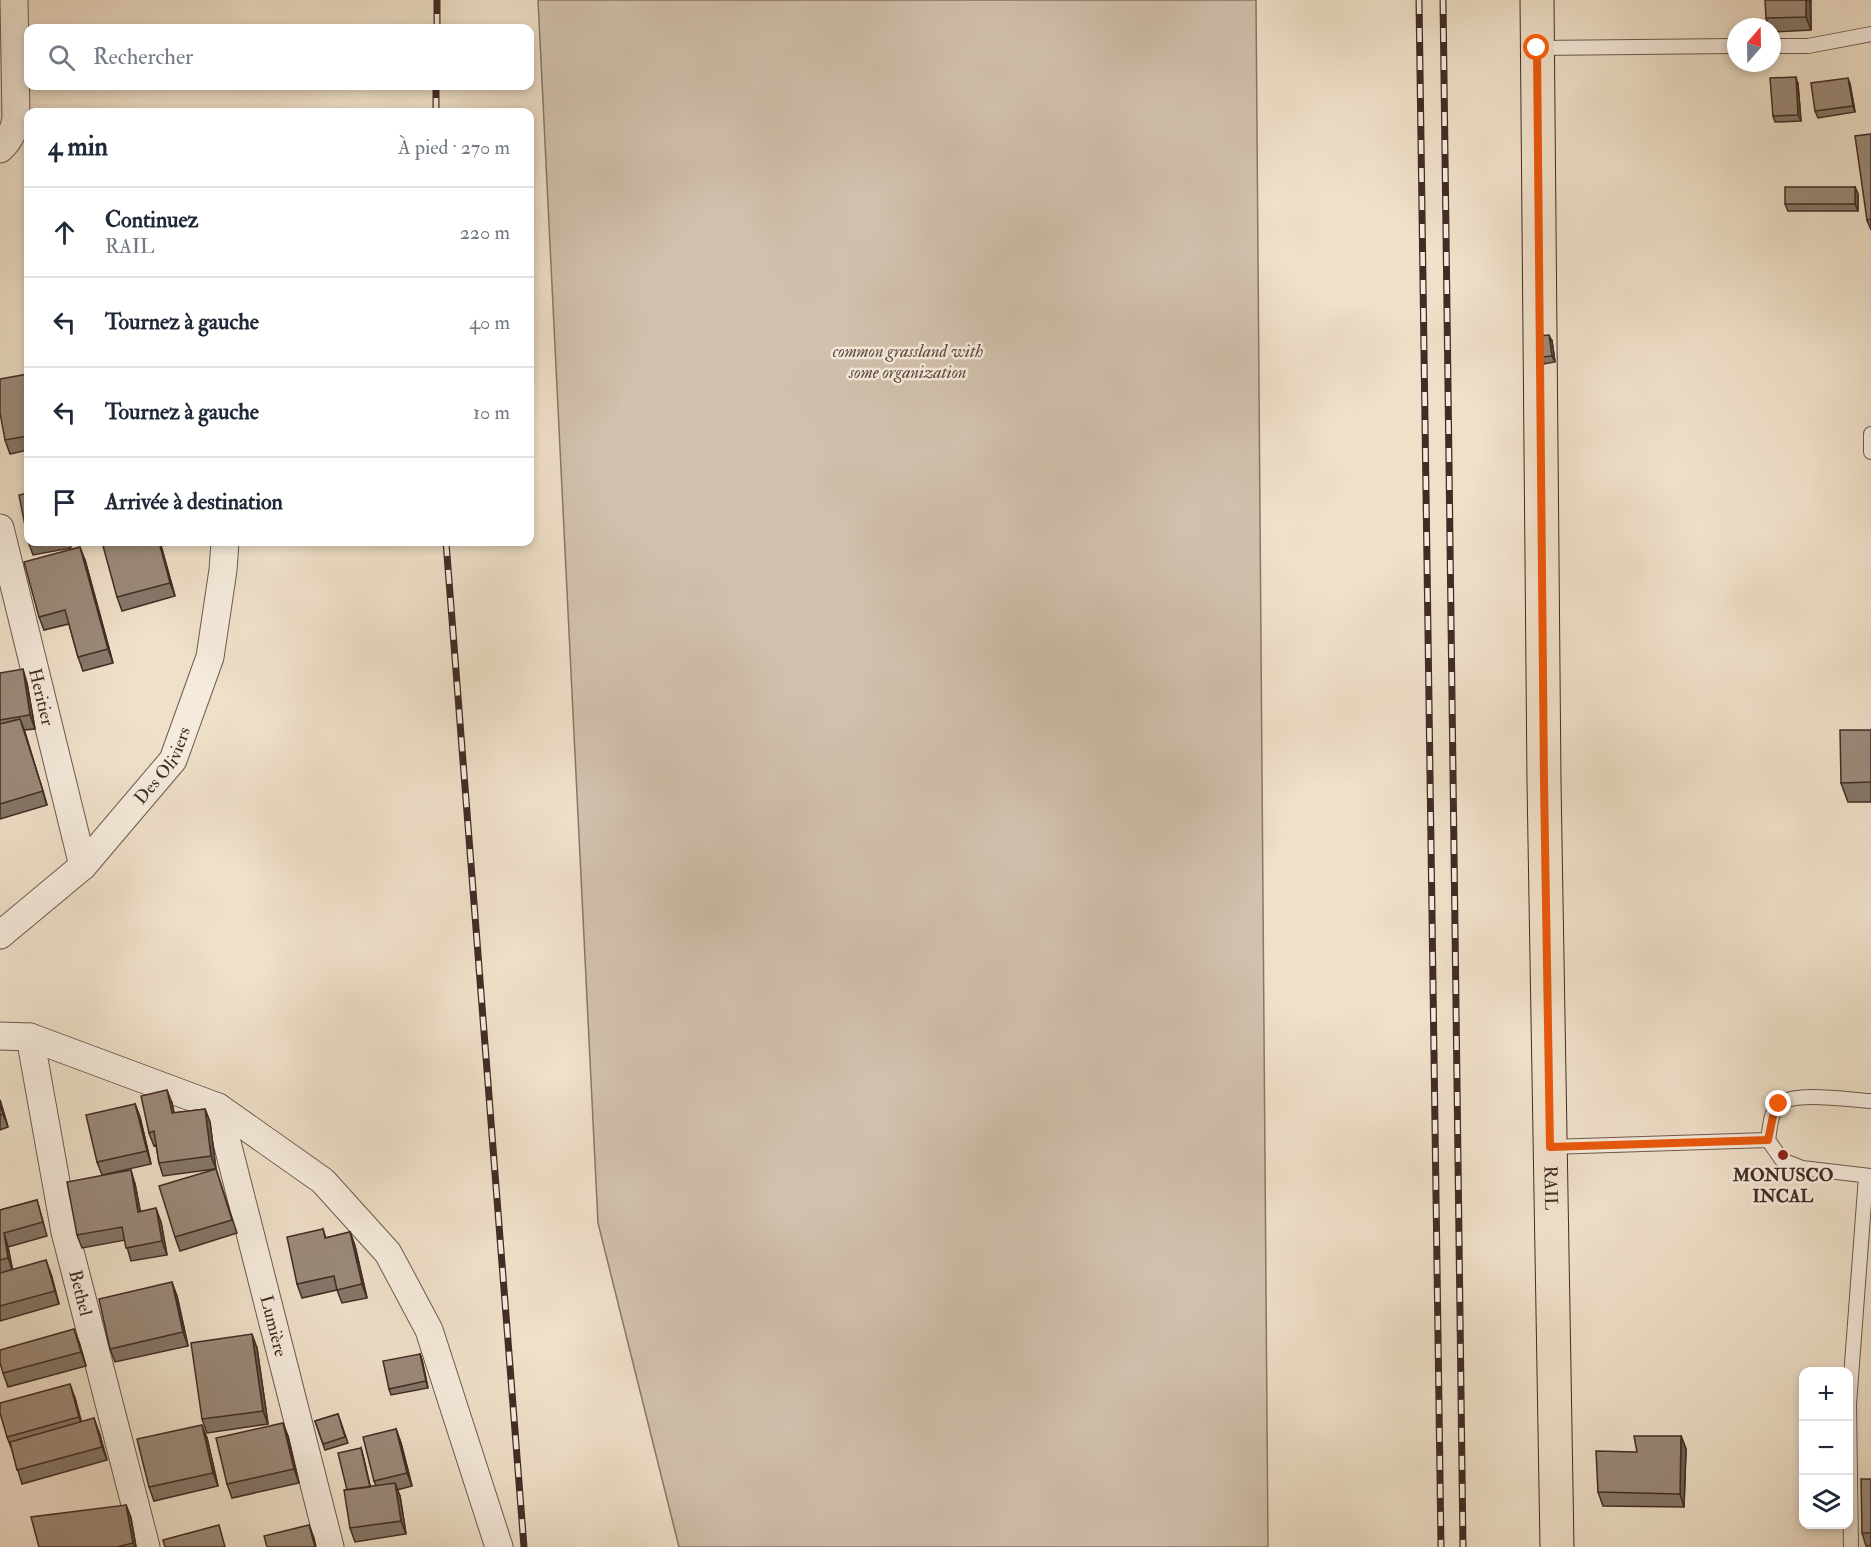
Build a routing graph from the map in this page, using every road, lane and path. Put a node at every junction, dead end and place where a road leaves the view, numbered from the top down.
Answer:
1 (14, 0) edge
2 (1537, 0) edge
3 (1871, 34) edge
4 (1727, 46) edge
5 (1781, 46) edge
6 (1537, 48) junction
7 (0, 149) edge
8 (1871, 434) edge
9 (1871, 452) edge
10 (0, 528) edge
11 (225, 546) edge
12 (83, 866) junction
13 (0, 935) edge
14 (0, 1036) edge
15 (30, 1037) junction
16 (1871, 1101) edge
17 (218, 1107) junction
18 (1768, 1140) junction
19 (1550, 1147) junction
20 (1868, 1176) edge
21 (146, 1547) edge
22 (330, 1547) edge
23 (499, 1547) edge
24 (1557, 1547) edge
25 (1851, 1547) edge

1 - 7 street
2 - 6 main road, RAIL
3 - 5 lane
4 - 6 lane
6 - 19 main road, RAIL
8 - 9 lane
10 - 12 street, Heritier
11 - 12 street, Des Oliviers
12 - 13 street, Des Oliviers
14 - 15 street
15 - 17 street
15 - 21 street, Bethel
16 - 18 lane
17 - 22 street, Lumière
17 - 23 street
18 - 19 lane
18 - 20 lane
19 - 24 main road, RAIL
20 - 25 lane

